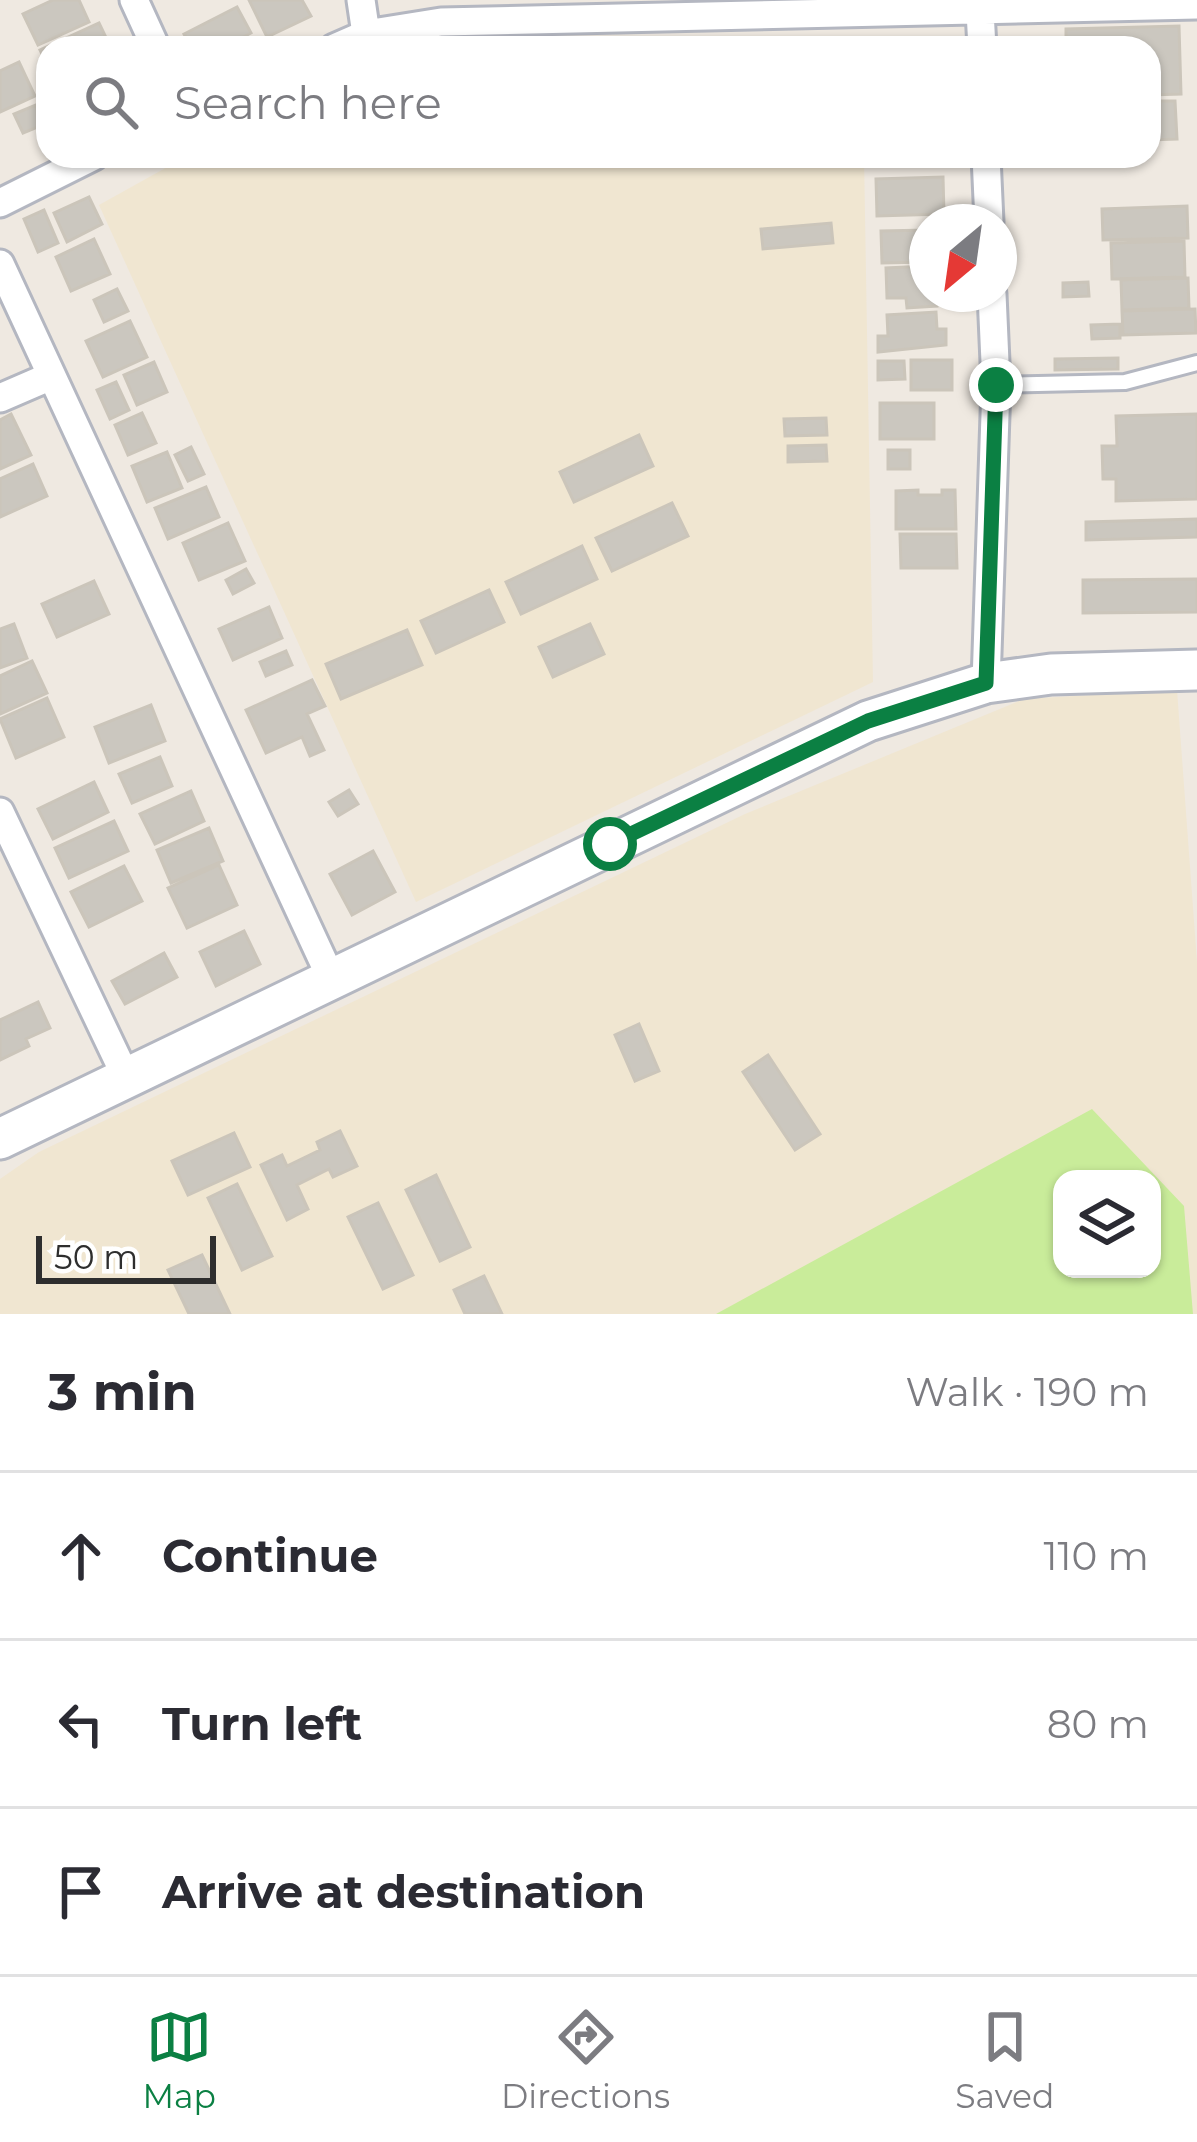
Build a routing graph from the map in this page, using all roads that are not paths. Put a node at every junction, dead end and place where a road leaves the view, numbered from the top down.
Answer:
1 (134, 0) edge
2 (361, 0) edge
3 (1197, 5) edge
4 (791, 7) edge
5 (568, 9) edge
6 (980, 11) junction
7 (366, 34) junction
8 (150, 36) edge
9 (361, 36) edge
10 (981, 36) edge
11 (70, 168) edge
12 (987, 168) edge
13 (0, 203) edge
14 (988, 204) edge
15 (0, 264) edge
16 (993, 312) edge
17 (1197, 363) edge
18 (51, 376) junction
19 (996, 385) junction
20 (0, 398) edge
21 (1197, 670) edge
22 (986, 683) junction
23 (0, 812) edge
24 (332, 979) junction
25 (126, 1077) junction
26 (0, 1138) edge

1 - 8 street
2 - 7 street
3 - 6 street
4 - 5 street
4 - 6 street
5 - 7 street
6 - 10 street
7 - 9 street
11 - 13 street
12 - 14 street
15 - 18 street
16 - 19 street
17 - 19 lane
18 - 20 street
18 - 24 street
19 - 22 street
21 - 22 street
22 - 24 street
23 - 25 street
24 - 25 street
25 - 26 street

